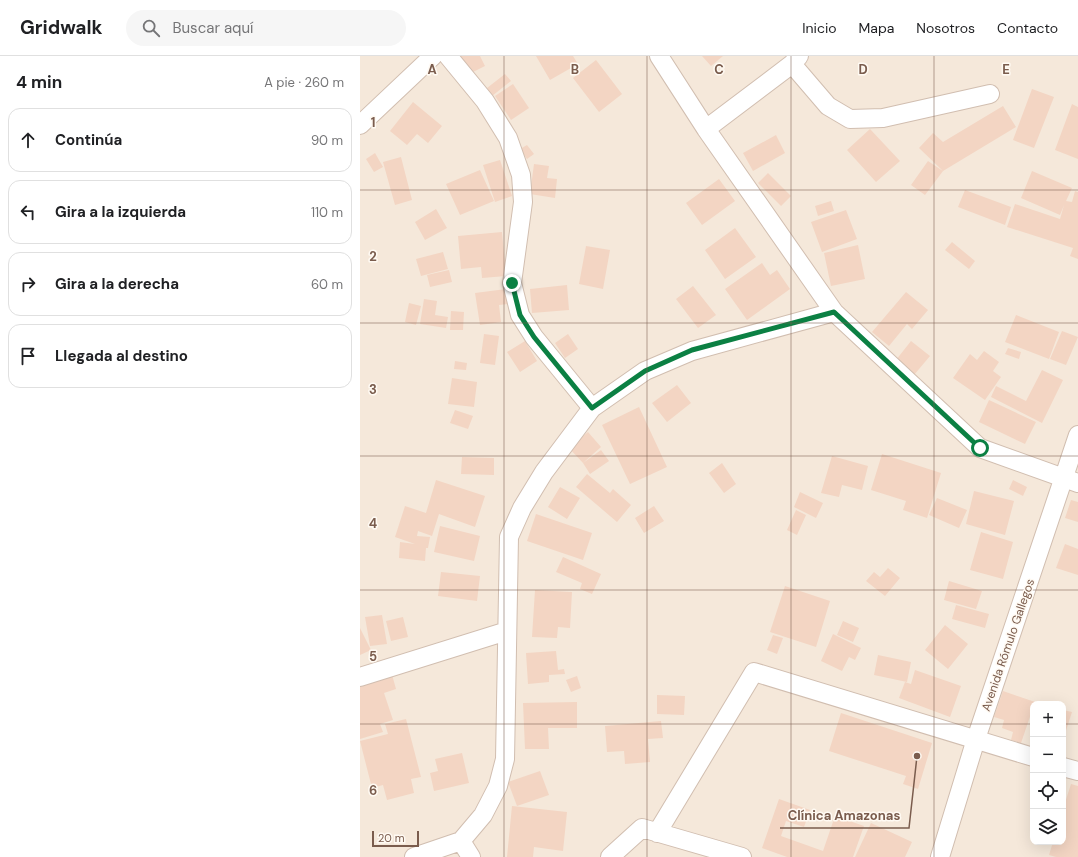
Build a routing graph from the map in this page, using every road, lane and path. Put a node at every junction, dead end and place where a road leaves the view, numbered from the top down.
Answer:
1 (433, 56) edge
2 (448, 56) edge
3 (659, 56) edge
4 (796, 60) edge
5 (990, 94) dead end
6 (360, 124) edge
7 (706, 129) junction
8 (834, 312) junction
9 (592, 408) junction
10 (1078, 435) edge
11 (1071, 480) edge
12 (507, 631) junction
13 (360, 677) edge
14 (976, 739) junction
15 (1030, 756) edge
16 (1066, 767) edge
17 (1078, 771) edge
18 (657, 833) junction
19 (461, 841) junction
20 (414, 857) edge
21 (471, 857) edge
22 (610, 857) edge
23 (742, 857) edge
24 (940, 857) edge

1 - 6 street
2 - 9 street
3 - 7 street
4 - 5 street
4 - 7 street
7 - 8 street
8 - 9 street
8 - 11 street
9 - 12 street
10 - 11 street, Avenida Rómulo Gallegos
11 - 14 street, Avenida Rómulo Gallegos
12 - 13 street
12 - 19 street
14 - 15 street
14 - 18 street
14 - 24 street, Avenida Rómulo Gallegos
16 - 17 street
18 - 22 street
18 - 23 street
19 - 20 street
19 - 21 street

